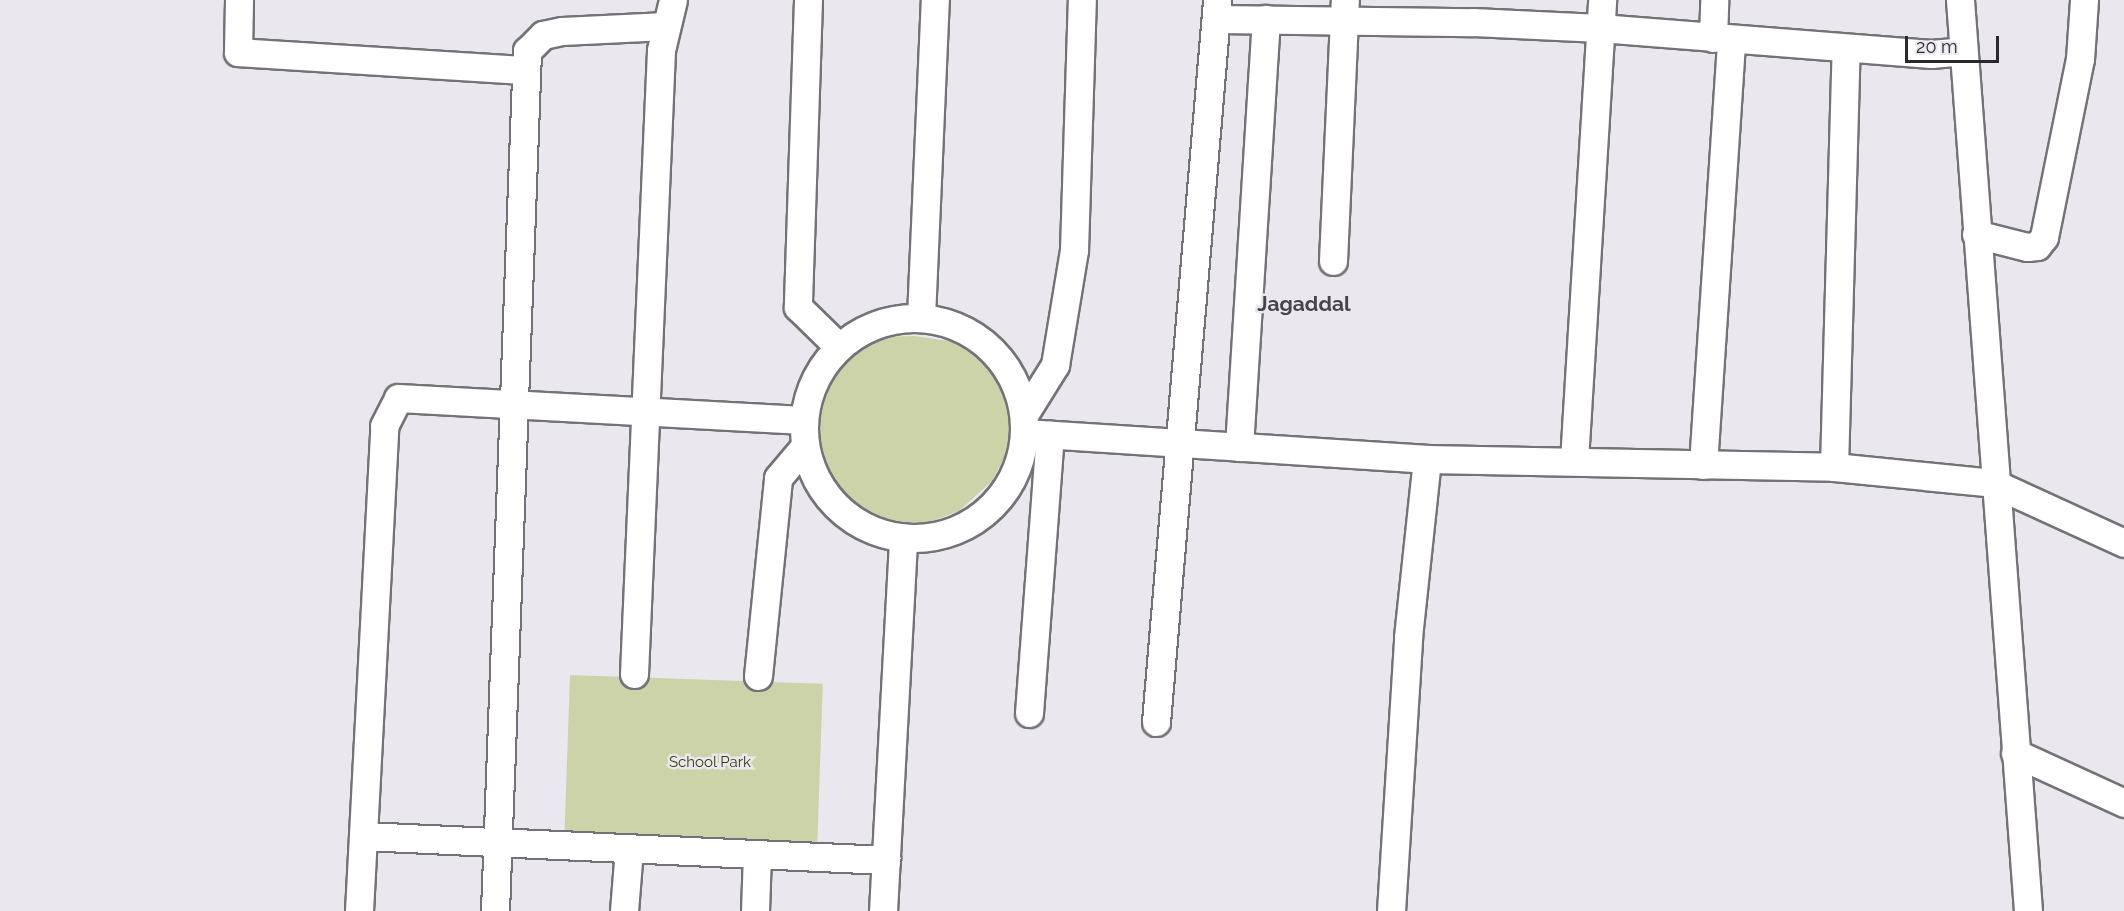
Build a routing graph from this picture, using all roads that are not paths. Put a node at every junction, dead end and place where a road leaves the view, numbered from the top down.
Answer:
1 (239, 0) edge
2 (673, 0) edge
3 (808, 0) edge
4 (935, 0) edge
5 (1082, 0) edge
6 (1602, 0) edge
7 (1714, 0) edge
8 (1960, 0) edge
9 (2084, 0) edge
10 (1217, 9) edge
11 (1344, 9) edge
12 (1474, 11) edge
13 (1266, 19) junction
14 (666, 26) junction
15 (1600, 28) junction
16 (1722, 38) junction
17 (1846, 48) junction
18 (1963, 51) junction
19 (525, 70) junction
20 (1976, 234) junction
21 (1333, 261) dead end
22 (921, 317) junction
23 (838, 346) junction
24 (511, 406) junction
25 (646, 411) junction
26 (803, 420) junction
27 (1034, 427) junction
28 (1178, 443) junction
29 (804, 447) junction
30 (1239, 447) junction
31 (1427, 459) junction
32 (1574, 461) junction
33 (1703, 465) junction
34 (1834, 467) junction
35 (1994, 483) junction
36 (903, 538) junction
37 (2124, 543) edge
38 (634, 674) dead end
39 (758, 676) dead end
40 (1029, 713) dead end
41 (1156, 722) dead end
42 (2015, 753) junction
43 (2124, 803) edge
44 (363, 837) junction
45 (497, 843) junction
46 (629, 849) junction
47 (757, 855) junction
48 (886, 860) junction
49 (359, 911) edge
50 (495, 911) edge
51 (624, 911) edge
52 (755, 911) edge
53 (883, 911) edge
54 (1391, 911) edge
55 (2028, 911) edge

1 - 19 street
2 - 14 street
3 - 23 street
4 - 22 street
5 - 27 street
6 - 15 street
7 - 16 street
8 - 18 street
9 - 20 street
10 - 13 street
10 - 28 street
11 - 12 street
11 - 13 street
11 - 21 street
12 - 15 street
13 - 30 street
14 - 19 street
14 - 25 street
15 - 16 street
15 - 32 street
16 - 17 street
16 - 33 street
17 - 18 street
17 - 34 street
18 - 20 street
19 - 24 street
20 - 35 street
22 - 23 street
22 - 27 street
23 - 26 street
24 - 25 street
24 - 44 street
24 - 45 street
25 - 26 street
25 - 38 street
26 - 29 street
27 - 28 street
27 - 36 street
27 - 40 street
28 - 30 street
28 - 41 street
29 - 36 street
29 - 39 street
30 - 31 street
31 - 32 street
31 - 54 street
32 - 33 street
33 - 34 street
34 - 35 street
35 - 37 street
35 - 42 street
36 - 48 street
42 - 43 street
42 - 55 street
44 - 45 street
44 - 49 street
45 - 46 street
45 - 50 street
46 - 47 street
46 - 51 street
47 - 48 street
47 - 52 street
48 - 53 street

